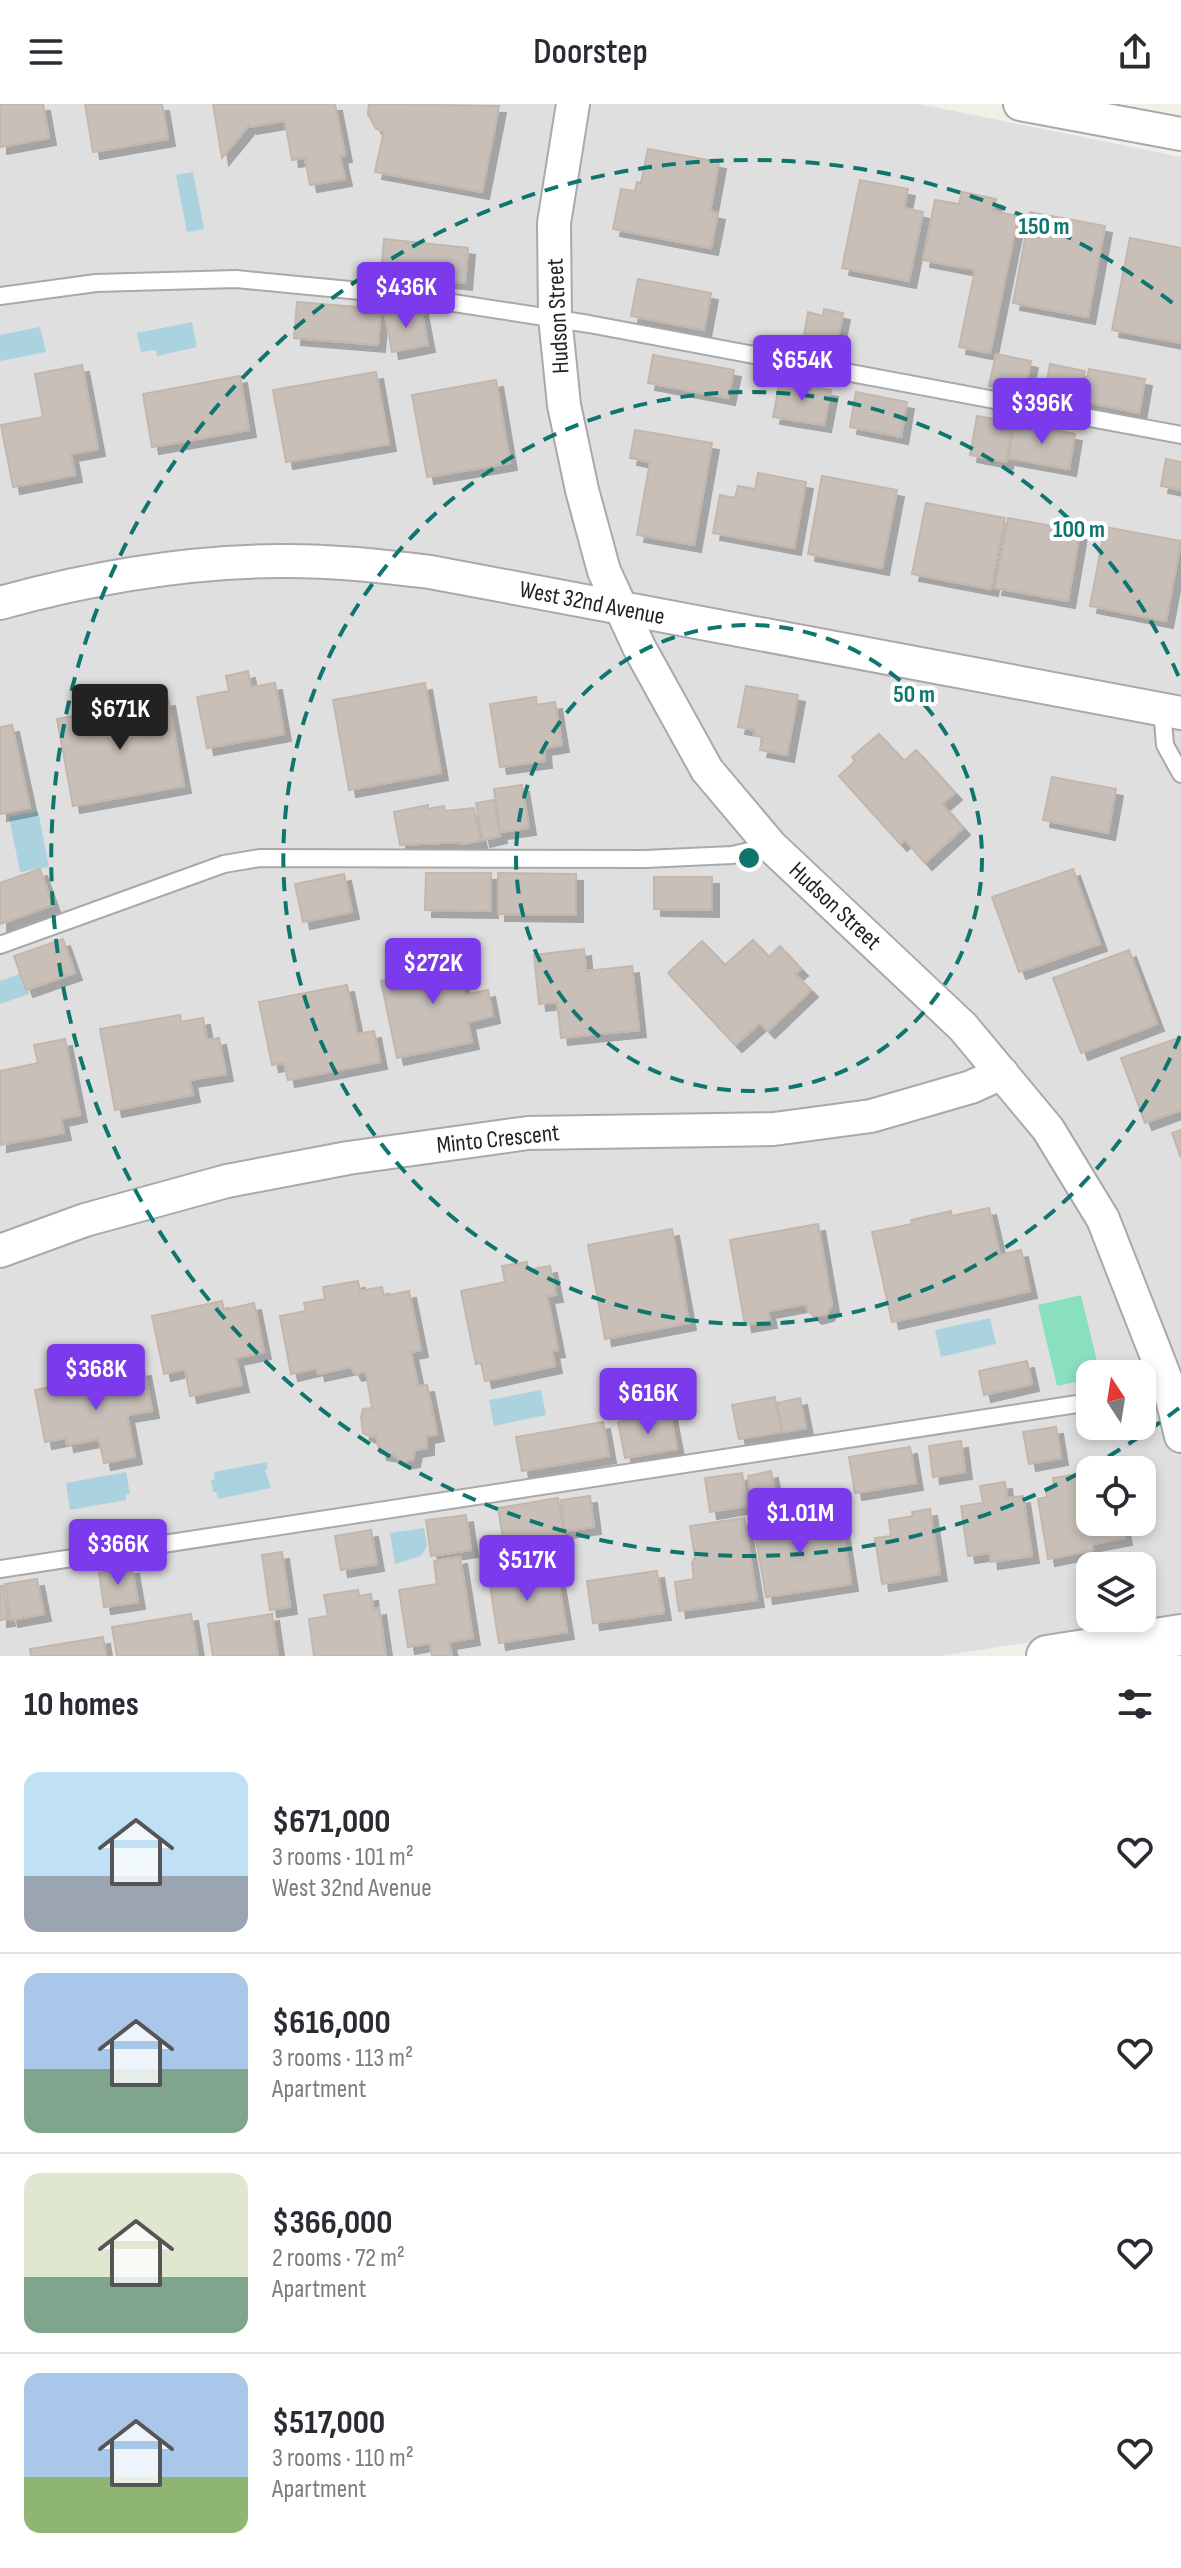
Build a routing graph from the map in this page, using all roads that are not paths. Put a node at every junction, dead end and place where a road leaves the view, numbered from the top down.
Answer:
1 (573, 104) edge
2 (1020, 104) edge
3 (1181, 134) edge
4 (0, 296) edge
5 (555, 317) junction
6 (1181, 435) edge
7 (0, 603) edge
8 (622, 609) junction
9 (1172, 711) edge
10 (1181, 774) edge
11 (771, 846) junction
12 (0, 945) edge
13 (1002, 1073) junction
14 (0, 1251) edge
15 (1164, 1391) edge
16 (1076, 1404) edge
17 (1181, 1436) edge
18 (0, 1569) edge
19 (1181, 1635) edge
20 (1047, 1656) edge

1 - 5 street, Hudson Street
2 - 3 street
4 - 5 lane
5 - 6 lane
5 - 8 street, Hudson Street
7 - 8 street, West 32nd Avenue
8 - 9 street, West 32nd Avenue
8 - 11 street, Hudson Street
9 - 10 lane
11 - 12 lane
11 - 13 street, Hudson Street
13 - 14 street, Minto Crescent
13 - 15 street, Hudson Street
15 - 17 street, Hudson Street
16 - 18 lane
19 - 20 street

